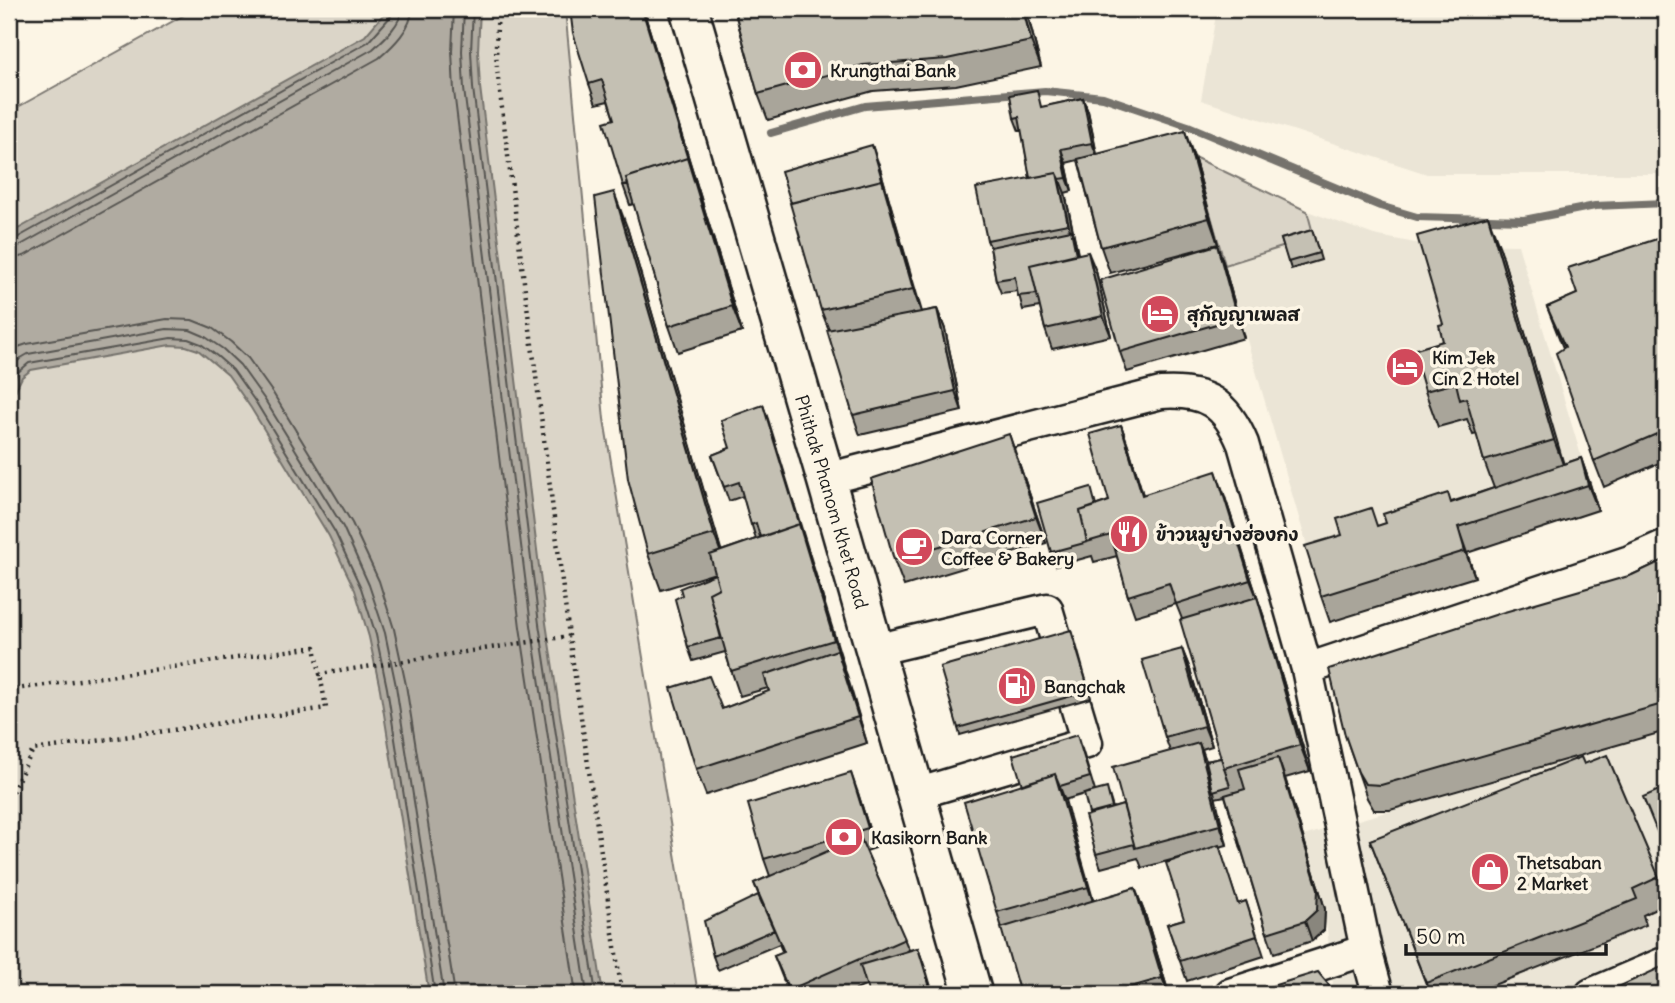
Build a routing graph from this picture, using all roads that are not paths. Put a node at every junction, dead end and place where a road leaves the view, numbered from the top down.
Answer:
1 (689, 9) edge
2 (826, 479) junction
3 (1666, 545) edge
4 (874, 650) junction
5 (1307, 669) junction
6 (916, 794) junction
7 (1366, 950) junction
8 (1666, 962) edge
9 (973, 994) edge
10 (1230, 994) edge
11 (1378, 994) edge
12 (1591, 994) edge

1 - 2 main road, Phithak Phanom Khet Road
2 - 4 main road, Phithak Phanom Khet Road
2 - 5 street
3 - 5 street
4 - 6 main road, Phithak Phanom Khet Road
4 - 6 street
5 - 7 street
6 - 9 main road, Phithak Phanom Khet Road
7 - 10 street
7 - 11 street
8 - 12 street

